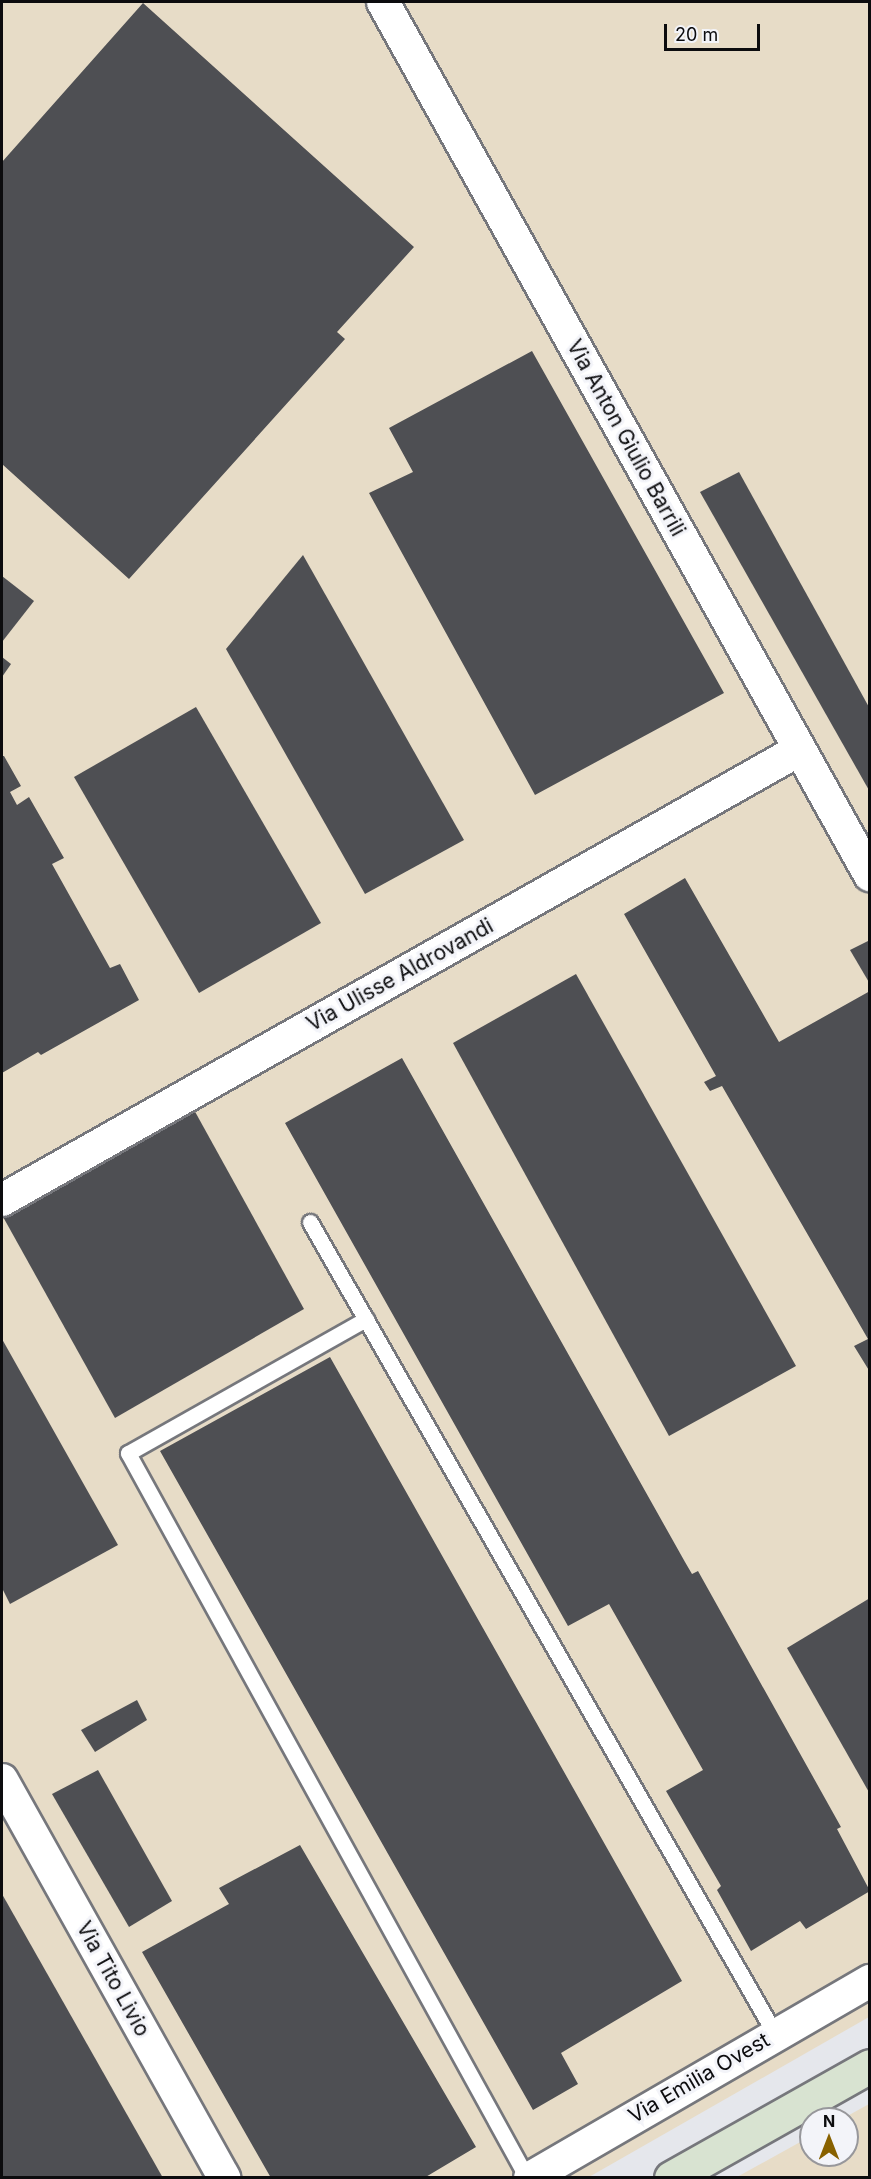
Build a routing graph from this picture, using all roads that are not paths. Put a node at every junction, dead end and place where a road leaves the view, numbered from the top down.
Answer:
1 (384, 2) edge
2 (799, 750) junction
3 (870, 874) edge
4 (2, 1200) edge
5 (310, 1222) dead end
6 (366, 1319) junction
7 (2, 1780) edge
8 (870, 1981) edge
9 (775, 2034) junction
10 (870, 2066) edge
11 (224, 2178) edge
12 (528, 2178) edge
13 (671, 2178) edge

1 - 2 street, Via Anton Giulio Barrili
2 - 3 street, Via Anton Giulio Barrili
2 - 4 street, Via Ulisse Aldrovandi
5 - 6 lane
6 - 9 lane
6 - 12 lane
7 - 11 street, Via Tito Livio
8 - 9 street, Via Emilia Ovest
9 - 12 street, Via Emilia Ovest
10 - 13 main road

